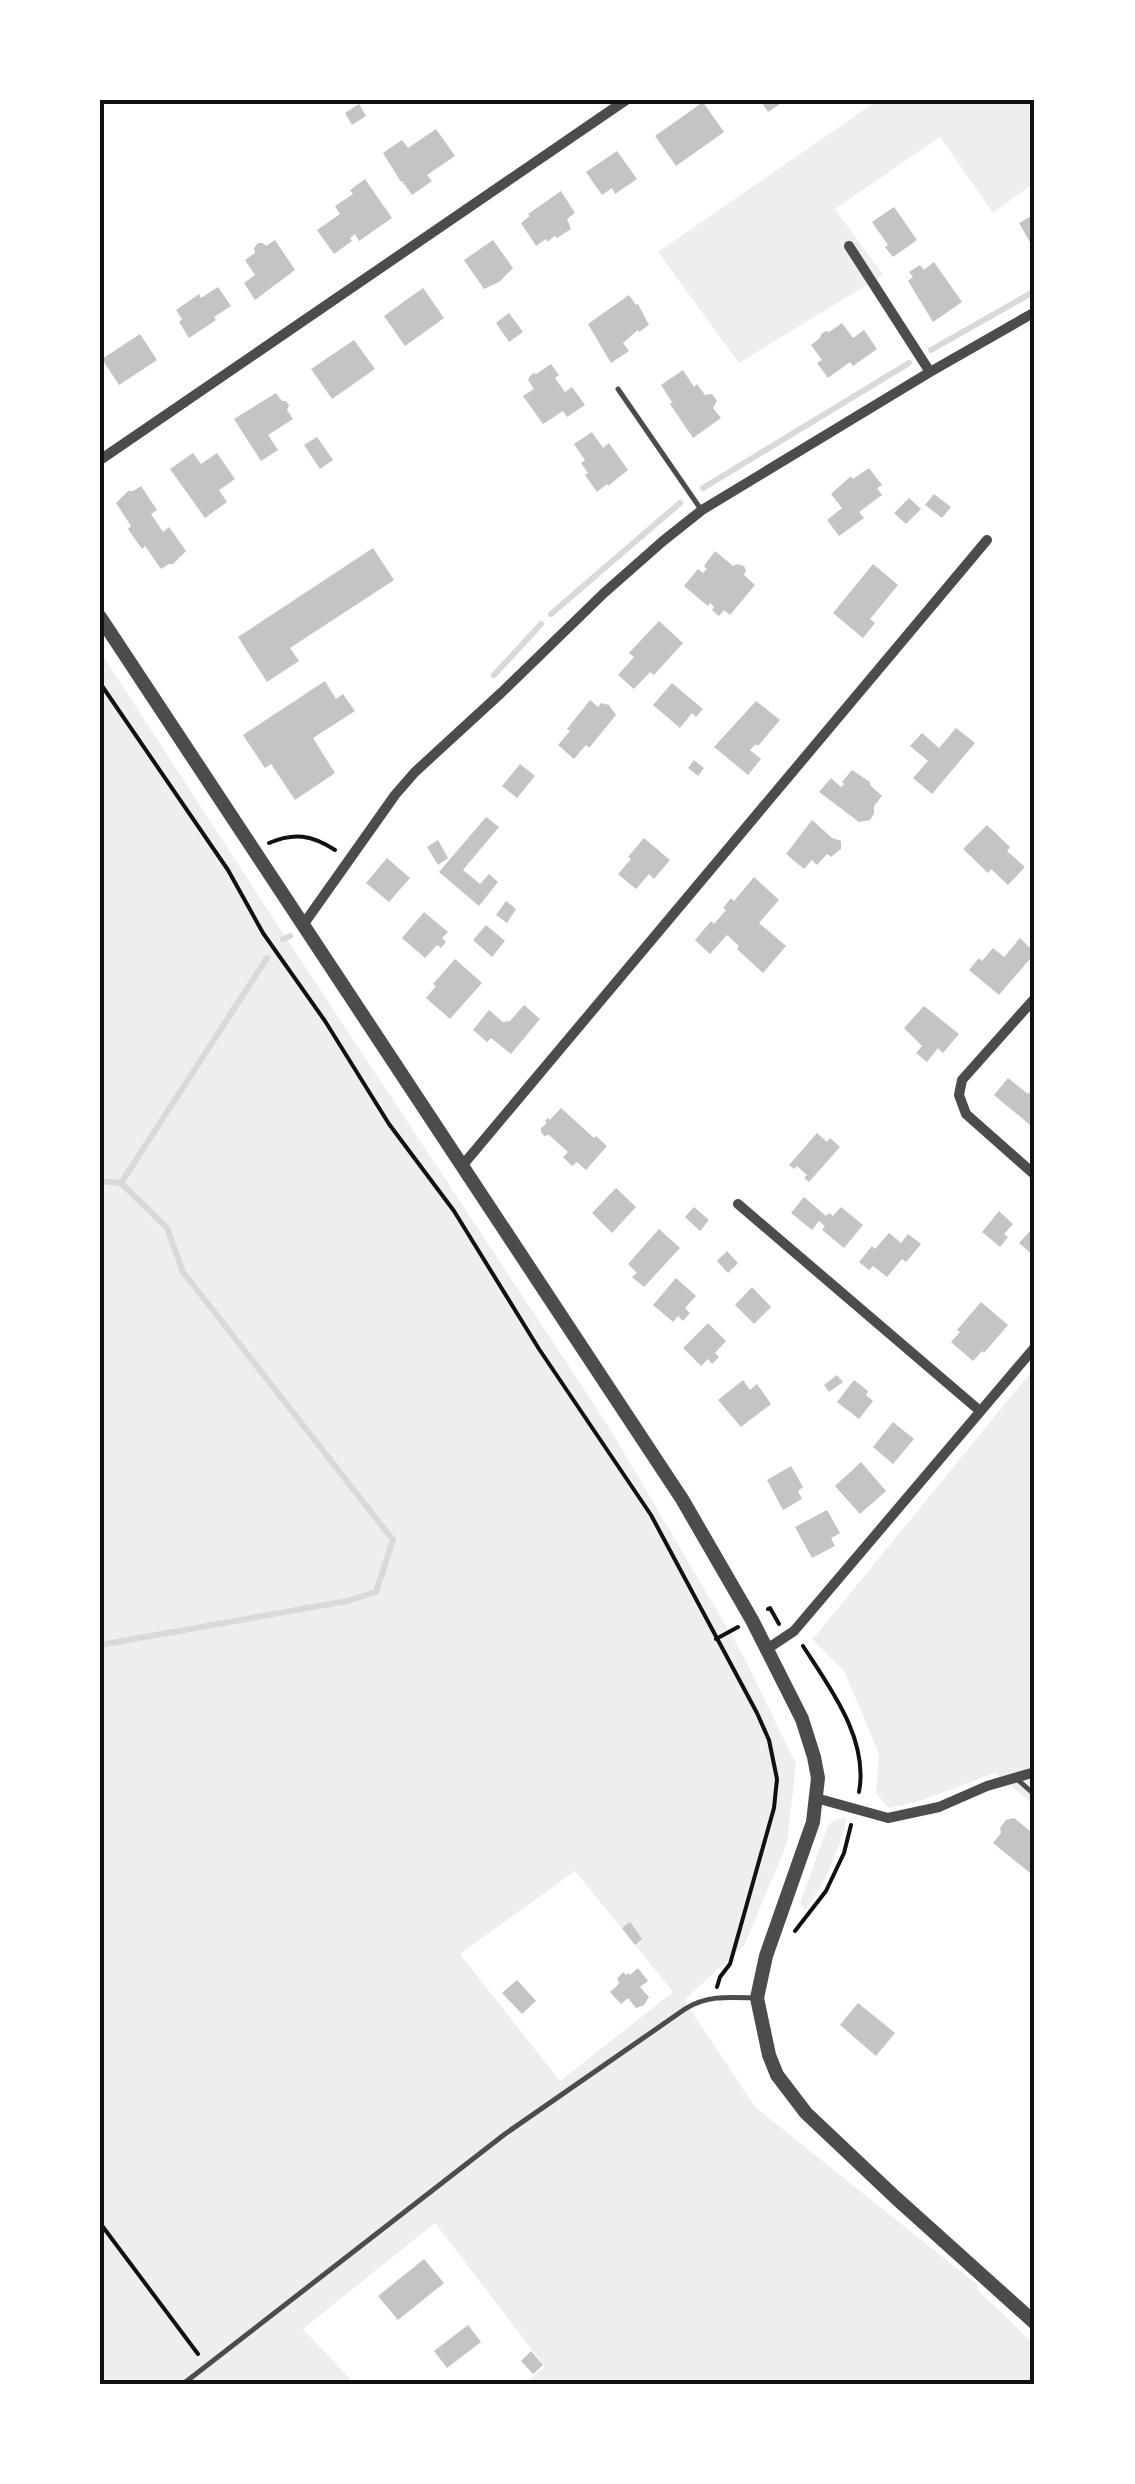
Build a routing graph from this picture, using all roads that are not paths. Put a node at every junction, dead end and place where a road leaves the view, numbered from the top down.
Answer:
1 (626, 100) edge
2 (849, 246) dead end
3 (1035, 312) edge
4 (930, 372) junction
5 (618, 390) dead end
6 (100, 460) edge
7 (702, 510) junction
8 (987, 540) dead end
9 (100, 618) edge
10 (303, 925) junction
11 (1035, 998) edge
12 (462, 1166) junction
13 (1035, 1175) edge
14 (738, 1204) dead end
15 (1035, 1346) edge
16 (980, 1411) junction
17 (767, 1649) junction
18 (1035, 1772) edge
19 (1016, 1778) junction
20 (1035, 1795) edge
21 (816, 1798) junction
22 (757, 1998) junction
23 (1035, 2323) edge
24 (183, 2384) edge

1 - 6 street
2 - 4 street
3 - 4 street
4 - 7 street
5 - 7 lane
7 - 10 street
8 - 12 street
9 - 10 street
10 - 12 street
11 - 13 street
12 - 17 street
14 - 16 street
15 - 16 street
16 - 17 street
17 - 21 street
18 - 19 street
19 - 20 lane
19 - 21 street
21 - 22 street
22 - 23 street
22 - 24 lane

